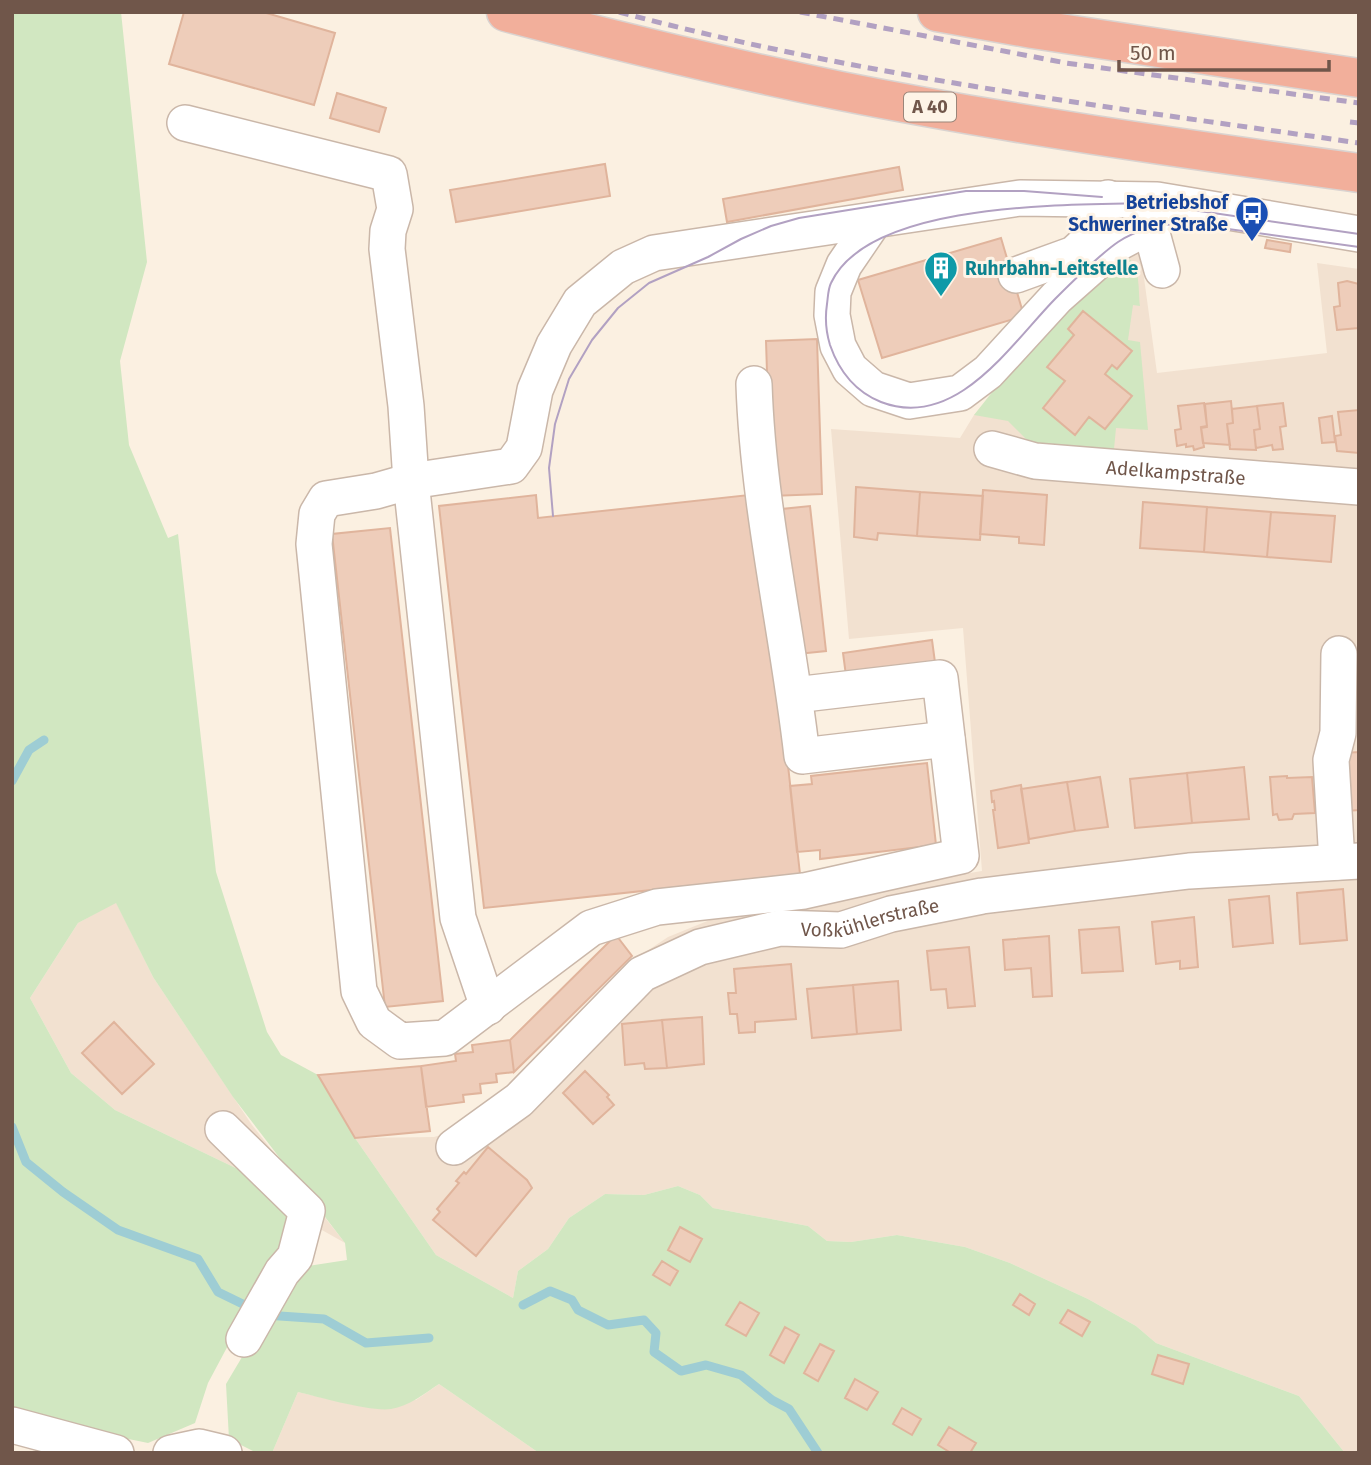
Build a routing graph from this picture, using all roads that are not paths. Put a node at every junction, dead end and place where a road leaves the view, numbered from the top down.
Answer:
1 (506, 12) edge
2 (937, 12) edge
3 (1359, 78) edge
4 (185, 123) dead end
5 (1359, 173) edge
6 (1108, 198) junction
7 (1161, 214) junction
8 (874, 221) junction
9 (1359, 234) edge
10 (1162, 270) dead end
11 (1016, 275) dead end
12 (754, 384) dead end
13 (992, 449) dead end
14 (411, 481) junction
15 (1359, 487) edge
16 (1339, 654) dead end
17 (795, 695) junction
18 (947, 739) junction
19 (1348, 861) edge
20 (488, 1007) junction
21 (223, 1129) dead end
22 (454, 1147) dead end
23 (244, 1339) dead end
24 (12, 1425) edge
25 (116, 1453) edge
26 (171, 1453) edge
27 (224, 1453) edge

1 - 5 highway, A 40
2 - 3 highway
4 - 14 street
6 - 7 street
6 - 8 street
6 - 11 street
7 - 8 street
7 - 9 street
7 - 10 street
8 - 14 street
12 - 17 street
13 - 15 street, Adelkampstraße
14 - 20 street
14 - 20 street
16 - 19 street
17 - 18 street
17 - 18 street
18 - 20 street
19 - 22 street, Voßkühlerstraße
21 - 23 street
24 - 25 street
26 - 27 street

